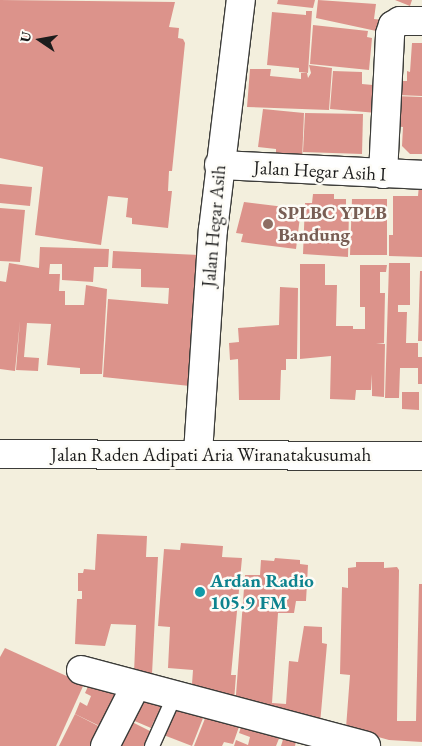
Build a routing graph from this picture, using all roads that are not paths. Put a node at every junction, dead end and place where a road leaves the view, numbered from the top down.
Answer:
1 (241, 0) edge
2 (422, 21) edge
3 (219, 165) junction
4 (384, 174) junction
5 (422, 175) edge
6 (198, 453) junction
7 (0, 454) edge
8 (422, 456) edge
9 (81, 670) dead end
10 (135, 687) junction
11 (174, 697) junction
12 (105, 746) edge
13 (152, 746) edge
14 (366, 746) edge

1 - 3 street, Jalan Hegar Asih
2 - 4 street
3 - 4 street, Jalan Hegar Asih I
3 - 6 street, Jalan Hegar Asih
4 - 5 street, Jalan Hegar Asih I
6 - 7 street, Jalan Raden Adipati Aria Wiranatakusumah
6 - 8 street, Jalan Raden Adipati Aria Wiranatakusumah
9 - 10 street
10 - 11 street
10 - 12 street
11 - 13 lane
11 - 14 street

